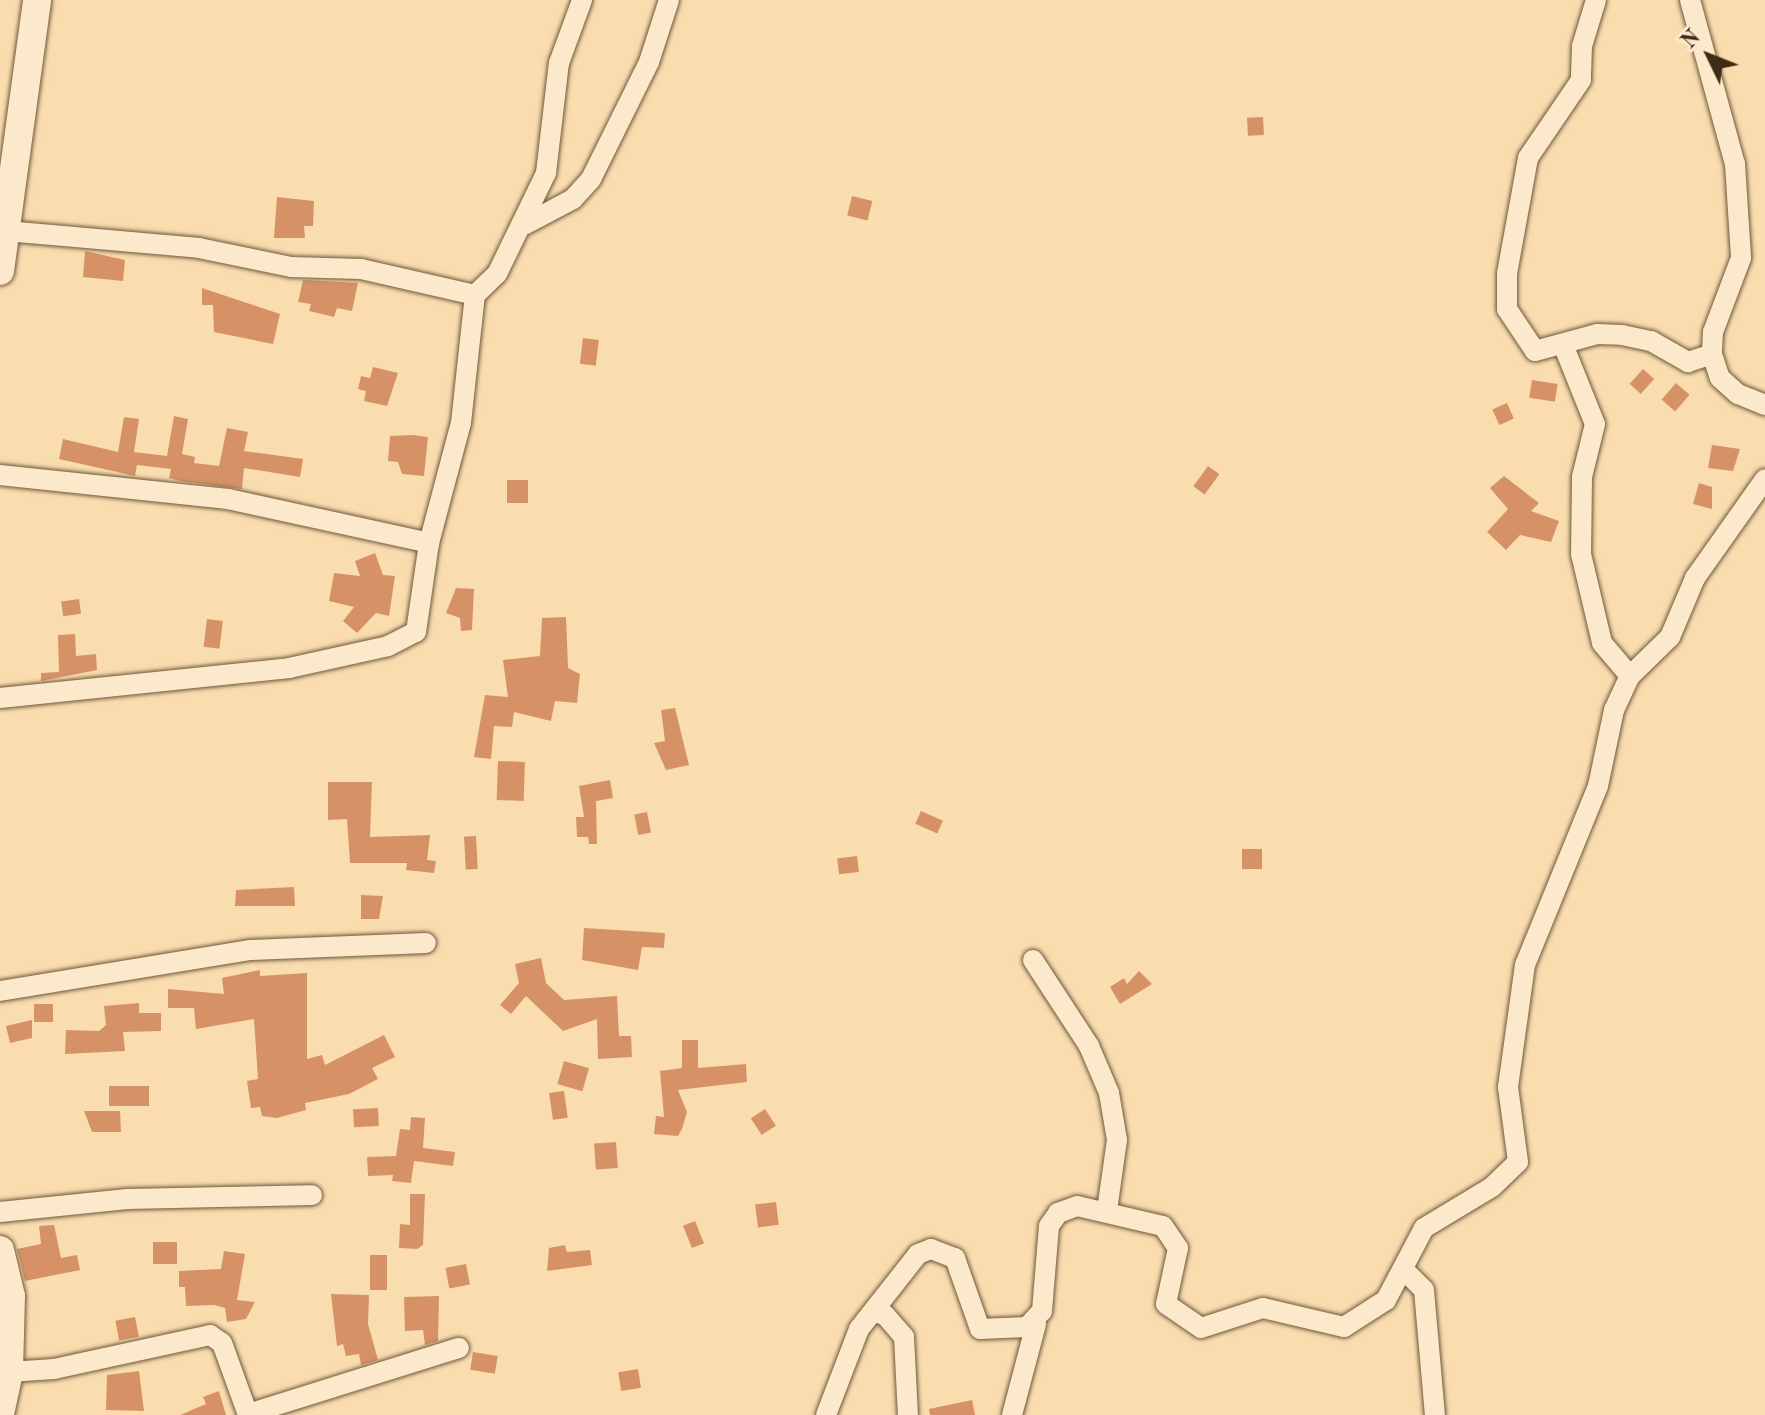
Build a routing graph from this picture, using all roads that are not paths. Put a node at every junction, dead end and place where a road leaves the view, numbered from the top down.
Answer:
1 (582, 0) edge
2 (669, 0) edge
3 (1596, 0) edge
4 (1690, 0) edge
5 (32, 3) edge
6 (526, 224) junction
7 (6, 231) junction
8 (0, 271) edge
9 (475, 295) junction
10 (1564, 347) junction
11 (1712, 354) junction
12 (1765, 405) edge
13 (0, 475) edge
14 (1765, 479) edge
15 (429, 543) junction
16 (1630, 676) junction
17 (0, 698) edge
18 (426, 943) dead end
19 (1033, 960) dead end
20 (0, 991) edge
21 (312, 1195) dead end
22 (1107, 1210) junction
23 (0, 1212) edge
24 (0, 1250) edge
25 (1404, 1270) junction
26 (874, 1312) junction
27 (1036, 1324) junction
28 (459, 1348) dead end
29 (9, 1372) junction
30 (0, 1414) edge
31 (248, 1415) edge
32 (826, 1415) edge
33 (908, 1415) edge
34 (1012, 1415) edge
35 (1435, 1415) edge

1 - 6 street
2 - 6 street
3 - 10 street
4 - 11 street
5 - 7 main road
6 - 9 street
7 - 8 main road
7 - 9 street
9 - 15 street
10 - 11 street
10 - 16 street
11 - 12 street
13 - 15 street
14 - 16 street
15 - 17 street
16 - 25 street
18 - 20 street
19 - 22 street
21 - 23 street
22 - 25 street
22 - 27 street
24 - 29 main road
25 - 35 street
26 - 27 street
26 - 32 street
26 - 33 street
27 - 34 street
28 - 31 street
29 - 30 main road
29 - 31 street

